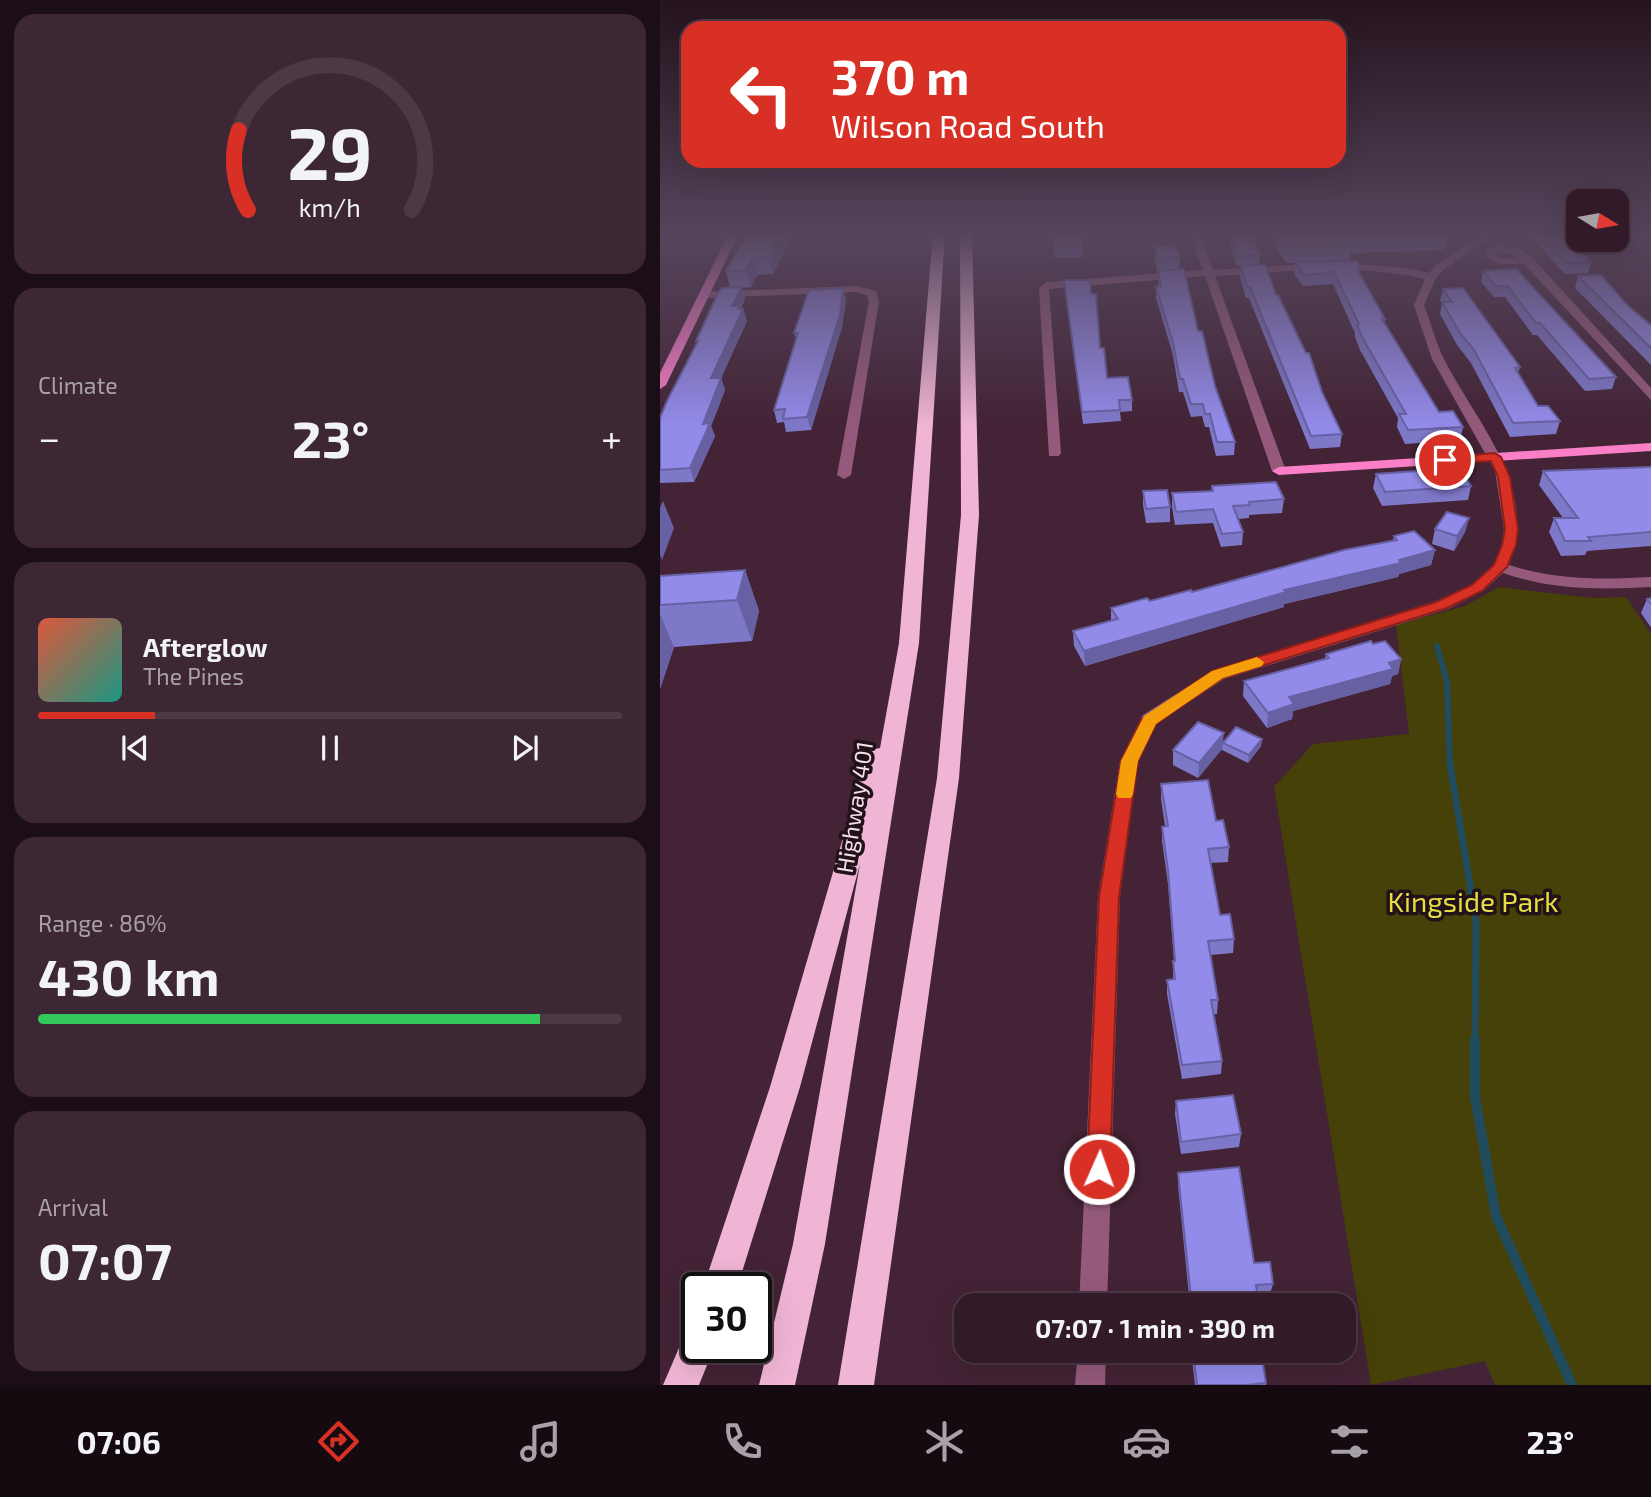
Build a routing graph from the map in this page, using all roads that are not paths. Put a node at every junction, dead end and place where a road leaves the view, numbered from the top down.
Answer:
1 (702, 298) edge
2 (873, 298) edge
3 (934, 298) edge
4 (967, 298) edge
5 (1045, 298) edge
6 (1218, 298) edge
7 (1422, 298) edge
8 (1560, 298) edge
9 (660, 386) edge
10 (1651, 397) edge
11 (1651, 447) edge
12 (1054, 453) dead end
13 (1495, 457) junction
14 (1279, 471) joint
15 (844, 475) dead end
16 (1501, 567) junction
17 (1651, 582) edge
18 (909, 643) junction
19 (725, 1272) edge
20 (1094, 1293) edge
21 (690, 1363) edge
22 (1091, 1363) edge
23 (681, 1385) edge
24 (777, 1385) edge
25 (855, 1385) edge
26 (1090, 1385) edge

1 - 9 main road
2 - 15 street
3 - 18 highway, Highway 401
4 - 25 highway
5 - 12 street
6 - 14 street
7 - 13 street
8 - 10 street
11 - 13 main road
13 - 14 main road
13 - 16 street
16 - 17 street
16 - 20 street
18 - 19 highway
18 - 24 highway, Highway 401
21 - 23 highway
22 - 26 street

